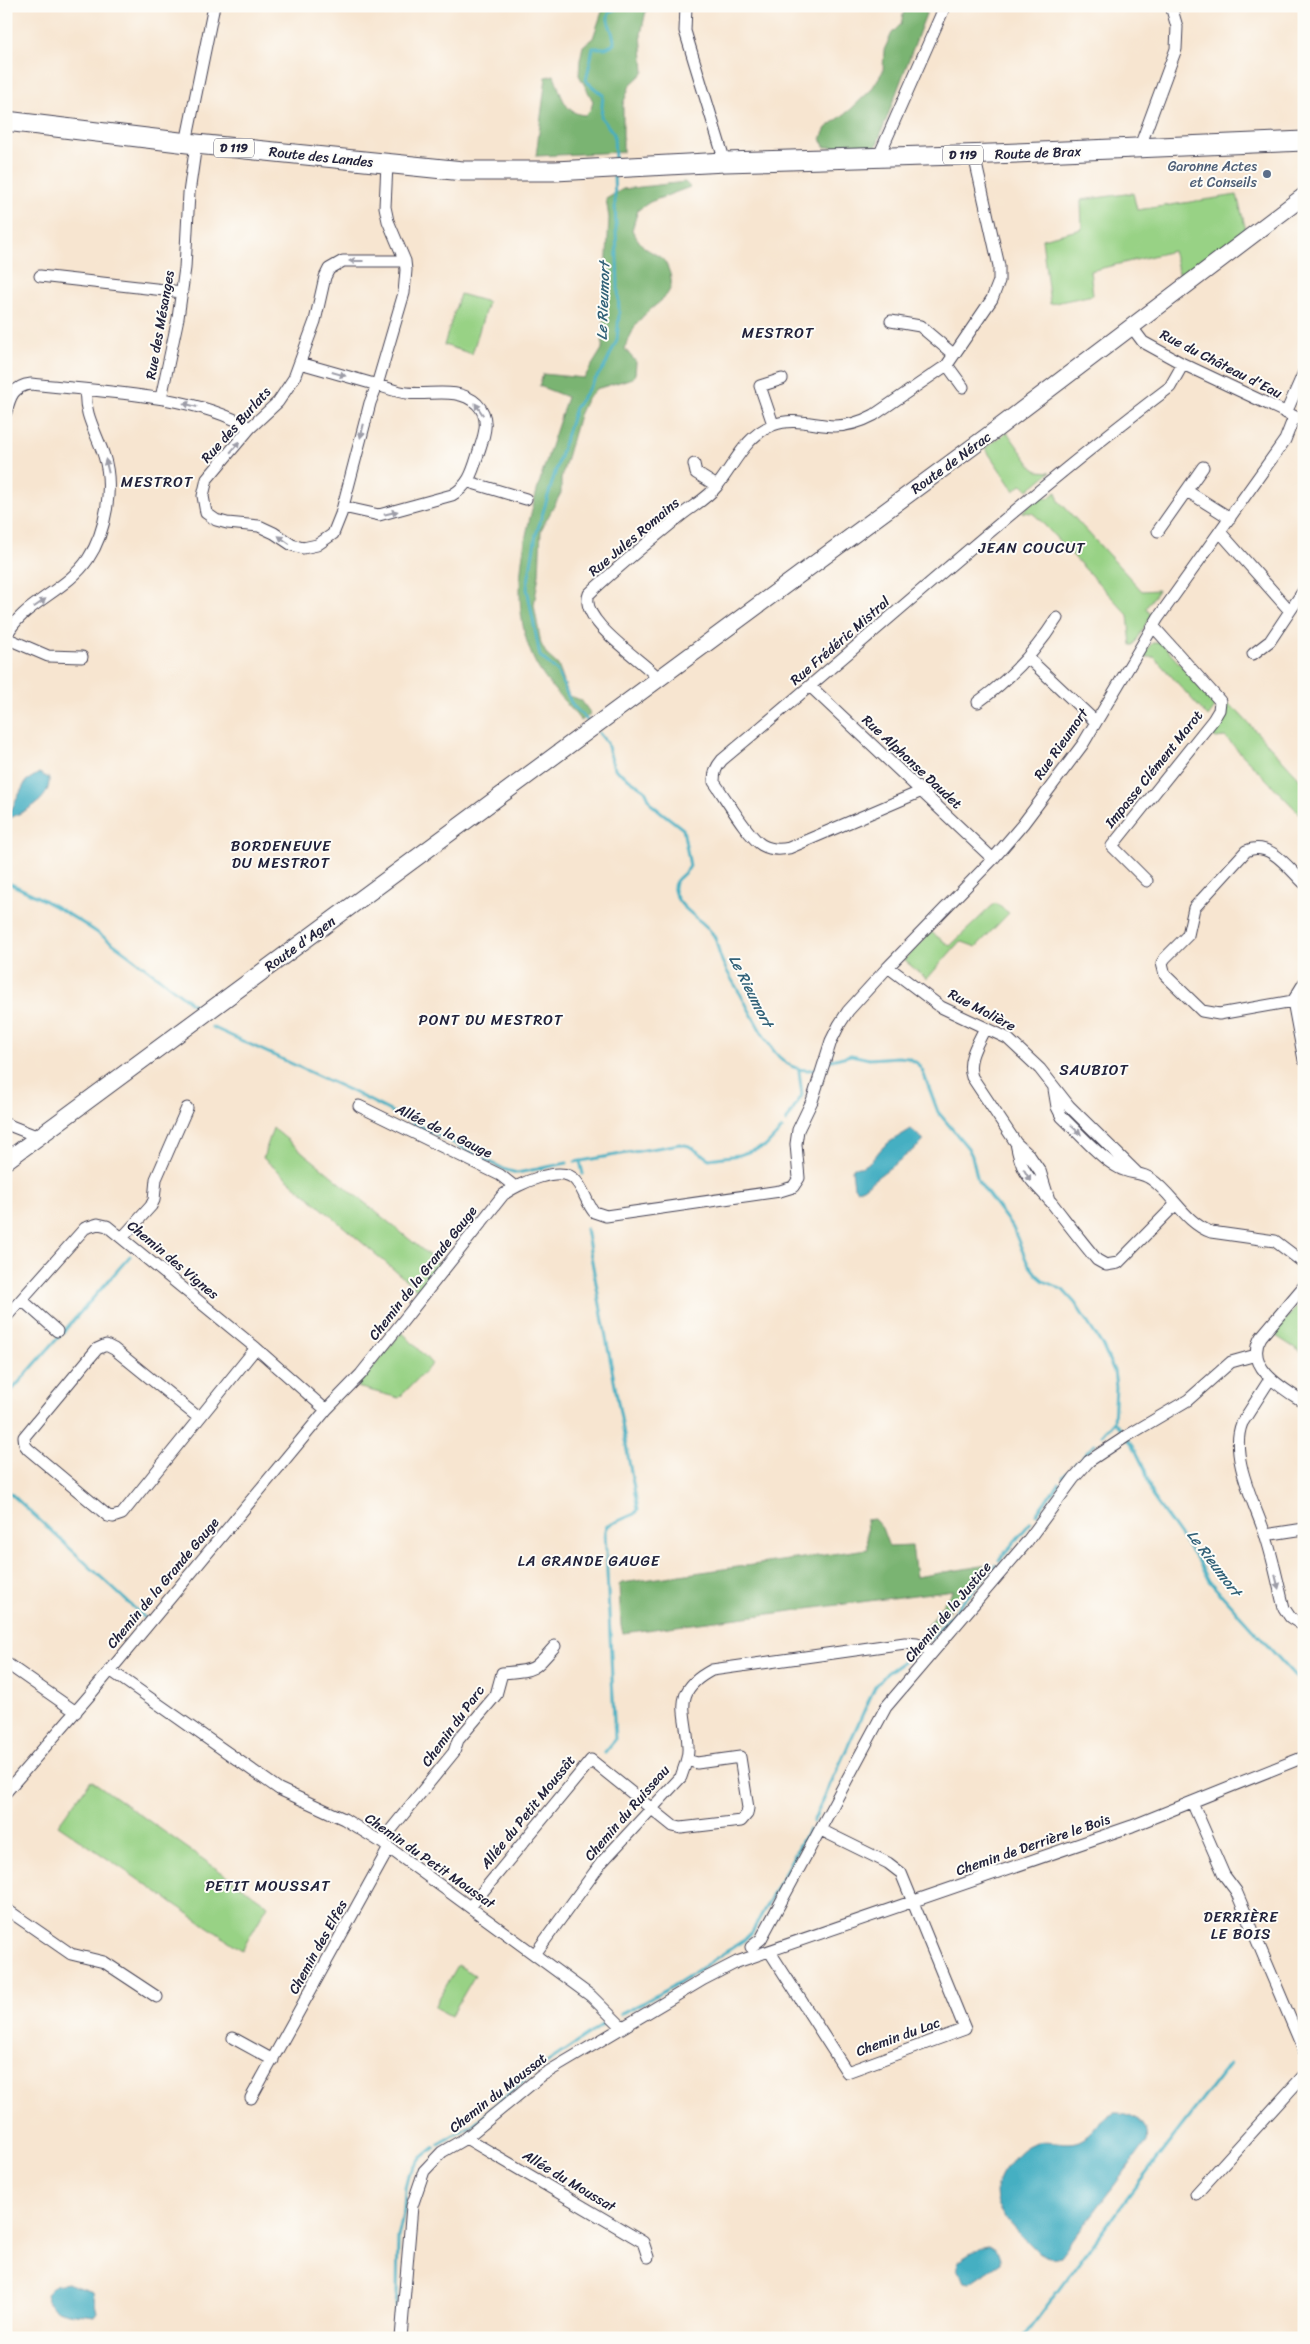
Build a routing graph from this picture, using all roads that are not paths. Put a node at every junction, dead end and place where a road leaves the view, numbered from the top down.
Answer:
1 (214, 6) edge
2 (686, 6) edge
3 (945, 6) edge
4 (1171, 6) edge
5 (6, 121) edge
6 (1303, 142) edge
7 (191, 143) junction
8 (1139, 149) junction
9 (974, 155) junction
10 (878, 158) junction
11 (725, 162) junction
12 (387, 164) junction
13 (616, 168) joint
14 (1304, 196) edge
15 (405, 261) junction
16 (40, 276) dead end
17 (182, 292) junction
18 (891, 321) dead end
19 (1131, 326) junction
20 (953, 354) junction
21 (300, 363) junction
22 (1183, 364) junction
23 (947, 365) junction
24 (1304, 372) edge
25 (782, 379) dead end
26 (377, 385) junction
27 (963, 387) dead end
28 (86, 390) junction
29 (162, 398) junction
30 (6, 412) edge
31 (1295, 417) edge
32 (774, 424) junction
33 (250, 428) junction
34 (694, 464) dead end
35 (1203, 468) dead end
36 (469, 482) junction
37 (717, 486) junction
38 (1187, 490) junction
39 (526, 499) dead end
40 (343, 507) junction
41 (1230, 518) junction
42 (1158, 531) dead end
43 (1220, 532) junction
44 (1304, 590) edge
45 (1290, 611) junction
46 (1057, 618) dead end
47 (1154, 626) junction
48 (6, 638) edge
49 (1253, 654) dead end
50 (82, 657) dead end
51 (1028, 658) junction
52 (658, 678) junction
53 (811, 687) junction
54 (978, 702) dead end
55 (1096, 722) junction
56 (594, 726) joint
57 (922, 792) junction
58 (993, 859) junction
59 (1147, 881) dead end
60 (1304, 883) edge
61 (888, 967) junction
62 (1304, 983) edge
63 (1293, 1001) junction
64 (985, 1028) junction
65 (1304, 1060) edge
66 (824, 1065) joint
67 (359, 1106) dead end
68 (187, 1108) dead end
69 (6, 1124) edge
70 (39, 1137) junction
71 (6, 1161) edge
72 (514, 1186) junction
73 (1175, 1205) junction
74 (122, 1238) junction
75 (1304, 1263) edge
76 (1304, 1286) edge
77 (22, 1300) junction
78 (6, 1317) edge
79 (57, 1331) dead end
80 (256, 1348) junction
81 (1257, 1350) junction
82 (1270, 1379) junction
83 (1304, 1402) edge
84 (326, 1410) junction
85 (199, 1418) junction
86 (1304, 1529) edge
87 (1265, 1535) junction
88 (1304, 1626) edge
89 (554, 1646) dead end
90 (933, 1652) junction
91 (6, 1663) edge
92 (110, 1670) junction
93 (76, 1712) junction
94 (1304, 1757) edge
95 (687, 1760) junction
96 (6, 1792) edge
97 (1192, 1802) junction
98 (652, 1809) junction
99 (821, 1830) junction
100 (385, 1845) junction
101 (912, 1903) junction
102 (470, 1907) junction
103 (6, 1909) edge
104 (751, 1948) dead end
105 (770, 1952) junction
106 (535, 1954) junction
107 (157, 1997) dead end
108 (622, 2027) junction
109 (233, 2038) dead end
110 (1304, 2051) edge
111 (273, 2060) junction
112 (1304, 2075) edge
113 (251, 2098) dead end
114 (466, 2138) junction
115 (1196, 2194) dead end
116 (648, 2257) dead end
117 (401, 2338) edge

1 - 7 street, Rue des Mésanges
2 - 11 street
3 - 10 street
4 - 8 street
5 - 7 main road, Route des Landes / D 119
6 - 8 main road, Route de Brax / D 119
7 - 12 main road, Route des Landes / D 119
7 - 17 street, Rue des Mésanges
8 - 9 main road, Route de Brax / D 119
9 - 10 main road, Route de Brax / D 119
9 - 20 street, Rue Jules Romains
10 - 11 main road, Route de Brax / D 119
11 - 13 main road, Route de Brax / D 119
12 - 13 main road, Route des Landes / D 119
12 - 15 street
14 - 19 main road, Route de Nérac
15 -> 21 street, Rue des Burlats
15 - 26 street, Rue des Burlats
16 - 17 street
17 - 29 street, Rue des Mésanges
18 - 20 street
19 - 22 street, Rue du Château d'Eau
19 - 52 main road, Route de Nérac
20 - 23 street, Rue Jules Romains
21 -> 26 street
21 - 33 street, Rue des Burlats
22 - 31 street, Rue du Château d'Eau
22 - 53 street, Rue Frédéric Mistral
23 - 27 street
23 - 32 street, Rue Jules Romains
24 - 31 street, Rue Rieumort
25 - 32 street
36 -> 26 street
26 -> 40 street, Rue des Burlats
28 - 29 street, Rue des Mésanges
28 - 30 street, Rue des Mésanges
48 -> 28 street
33 -> 29 street
31 - 41 street, Rue Rieumort
32 - 37 street, Rue Jules Romains
40 -> 33 street, Rue des Burlats
34 - 37 street
35 - 38 street
36 - 39 street
40 -> 36 street
37 - 52 street, Rue Jules Romains
38 - 41 street
38 - 42 street
41 - 43 street, Rue Rieumort
43 - 45 street
43 - 47 street, Rue Rieumort
44 - 45 street
45 - 49 street
46 - 51 street
47 - 55 street, Rue Rieumort
47 - 59 street, Impasse Clément Marot
48 - 50 street
51 - 54 street
51 - 55 street
52 - 56 main road, Route de Nérac
53 - 57 street, Rue Alphonse Daudet
53 - 57 street, Rue Frédéric Mistral
55 - 58 street, Rue Rieumort
56 - 70 main road, Route d'Agen
57 - 58 street, Rue Alphonse Daudet
58 - 61 street, Rue Rieumort
60 - 63 street
61 - 64 street, Rue Molière
61 - 66 street, Rue Rieumort
62 - 63 street
63 - 65 street
64 - 73 street, Rue Molière
64 - 73 street
66 - 72 street, Chemin de la Grande Gauge
67 - 72 street, Allée de la Gauge
68 - 74 street
69 - 70 street
70 - 71 main road, Route d'Agen
72 - 84 street, Chemin de la Grande Gauge
73 - 75 street, Rue Molière
74 - 77 street, Chemin des Vignes
74 - 80 street, Chemin des Vignes
76 - 81 street
77 - 78 street, Chemin des Vignes
77 - 79 street
80 - 84 street, Chemin des Vignes
80 - 85 street
81 - 82 street
81 - 90 street, Chemin de la Justice
82 - 83 street
82 - 87 street
84 - 92 street, Chemin de la Grande Gauge
85 - 85 street
86 - 87 street
87 -> 88 street
89 - 100 street, Chemin du Parc
90 - 95 street, Chemin du Ruisseau
90 - 99 street, Chemin de la Justice
91 - 93 street
92 - 93 street, Chemin de la Grande Gauge
92 - 100 street, Chemin du Petit Moussat
93 - 96 street, Chemin de la Grande Gauge
94 - 97 street, Chemin de Derrière le Bois
95 - 98 street, Chemin du Ruisseau
95 - 98 street
97 - 101 street, Chemin de Derrière le Bois
97 - 110 street
98 - 102 street, Allée du Petit Moussât
98 - 106 street, Chemin du Ruisseau
99 - 101 street
99 - 104 street, Chemin de la Justice
100 - 102 street, Chemin du Petit Moussat
100 - 111 street, Chemin des Elfes
101 - 105 street, Chemin de Derrière le Bois
101 - 105 street, Chemin du Lac
102 - 106 street, Chemin du Petit Moussat
103 - 107 street
105 - 108 street, Chemin du Moussat
106 - 108 street, Chemin du Petit Moussat
108 - 114 street, Chemin du Moussat
109 - 111 street
111 - 113 street, Chemin des Elfes
112 - 115 street
114 - 116 street, Allée du Moussat
114 - 117 street, Chemin du Moussat

